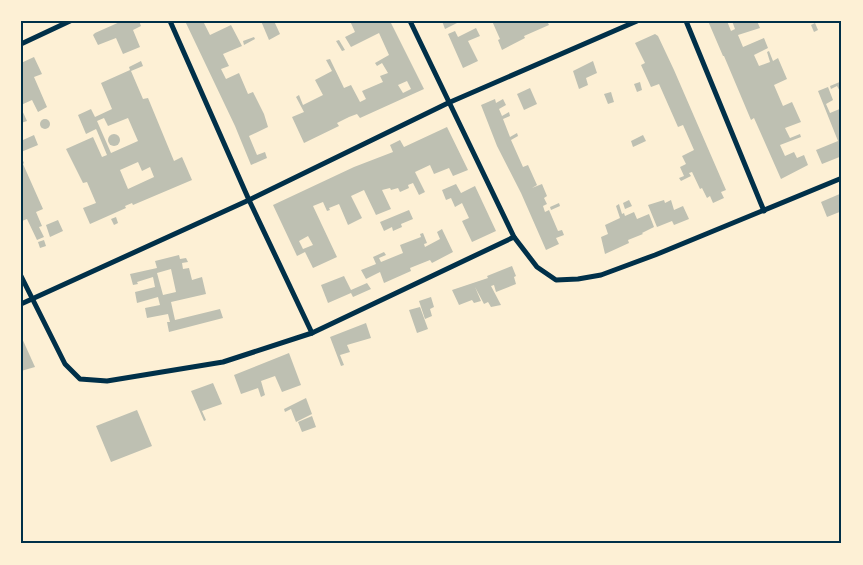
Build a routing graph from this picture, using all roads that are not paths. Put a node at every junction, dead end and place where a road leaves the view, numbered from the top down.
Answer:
1 (70, 21) edge
2 (170, 21) edge
3 (410, 21) edge
4 (636, 21) edge
5 (686, 21) edge
6 (21, 44) edge
7 (448, 102) junction
8 (842, 178) edge
9 (249, 200) junction
10 (764, 211) junction
11 (514, 237) junction
12 (21, 276) edge
13 (32, 299) junction
14 (21, 304) edge
15 (312, 333) junction

1 - 6 street
2 - 9 street
3 - 7 street
4 - 7 street
5 - 10 street
7 - 9 street
7 - 11 street
8 - 10 street
9 - 13 street
9 - 15 street
10 - 11 street
11 - 15 street
12 - 13 street
13 - 14 street
13 - 15 street

